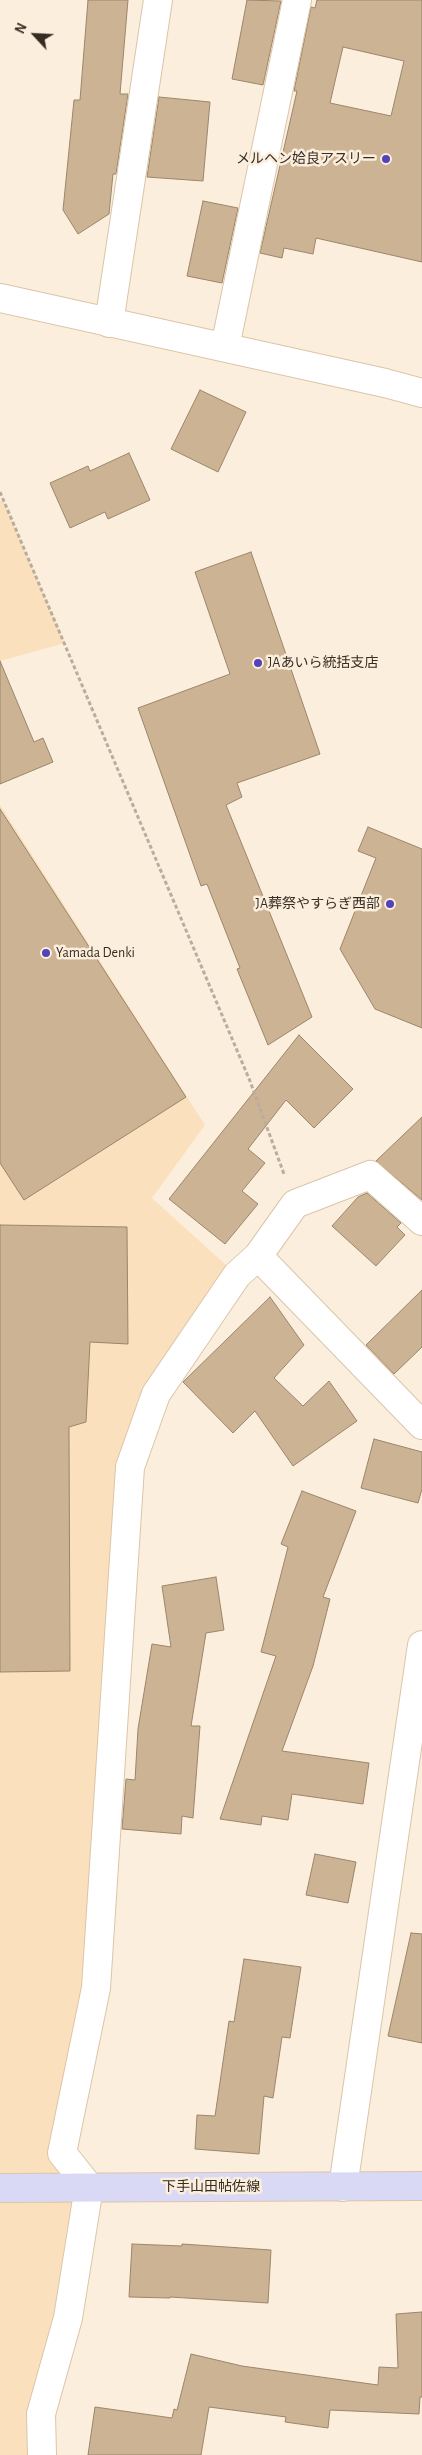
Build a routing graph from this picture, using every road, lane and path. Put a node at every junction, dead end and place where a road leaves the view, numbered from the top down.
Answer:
1 (158, 0) edge
2 (297, 0) edge
3 (0, 298) edge
4 (109, 323) junction
5 (225, 348) junction
6 (422, 393) edge
7 (0, 492) edge
8 (295, 1204) junction
9 (422, 1221) edge
10 (258, 1256) junction
11 (422, 1425) edge
12 (422, 1645) edge
13 (422, 2186) edge
14 (343, 2187) junction
15 (0, 2188) edge
16 (88, 2188) junction
17 (42, 2455) edge

1 - 4 street
2 - 5 street
3 - 4 street
4 - 5 street
5 - 6 street
7 - 8 path
8 - 9 street
8 - 10 street
10 - 11 street
10 - 16 street
12 - 14 street
13 - 14 main road, 下手山田帖佐線
14 - 16 main road, 下手山田帖佐線
15 - 16 main road, 下手山田帖佐線
16 - 17 street

